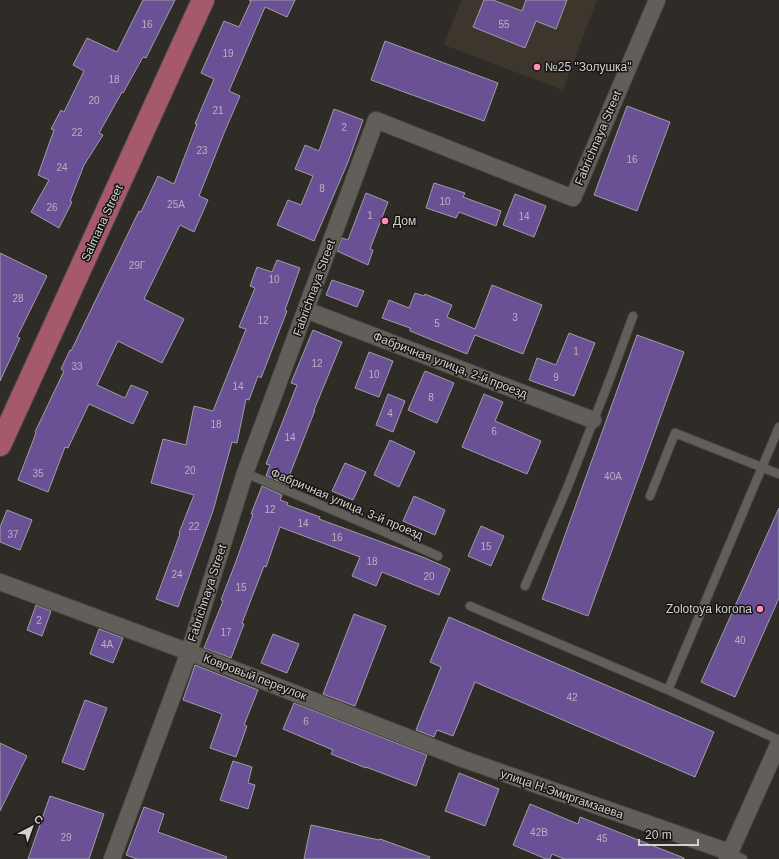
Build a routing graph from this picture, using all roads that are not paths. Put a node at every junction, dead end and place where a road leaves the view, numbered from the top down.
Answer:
1 (203, 0) edge
2 (657, 0) edge
3 (306, 310) junction
4 (633, 316) dead end
5 (594, 420) junction
6 (779, 427) edge
7 (0, 445) edge
8 (762, 467) junction
9 (245, 473) junction
10 (779, 474) edge
11 (650, 496) dead end
12 (438, 556) dead end
13 (0, 582) edge
14 (525, 586) dead end
15 (470, 606) dead end
16 (188, 652) junction
17 (668, 690) junction
18 (779, 740) edge
19 (779, 743) edge
20 (463, 759) joint
21 (733, 857) edge
22 (112, 859) edge

1 - 7 main road, Salmana Street
2 - 3 street, Fabrichnaya Street
3 - 5 street, Фабричная улица, 2-й проезд
3 - 9 street, Fabrichnaya Street
4 - 5 lane
5 - 14 lane
6 - 8 lane
8 - 10 lane
8 - 11 lane
8 - 17 lane
9 - 12 lane, Фабричная улица, 3-й проезд
9 - 16 street, Fabrichnaya Street
13 - 16 street, Ковровый переулок
15 - 17 lane
16 - 20 street, Ковровый переулок
16 - 22 street, Fabrichnaya Street
17 - 18 lane
19 - 21 street
20 - 21 street, улица Н.Эмиргамзаева

